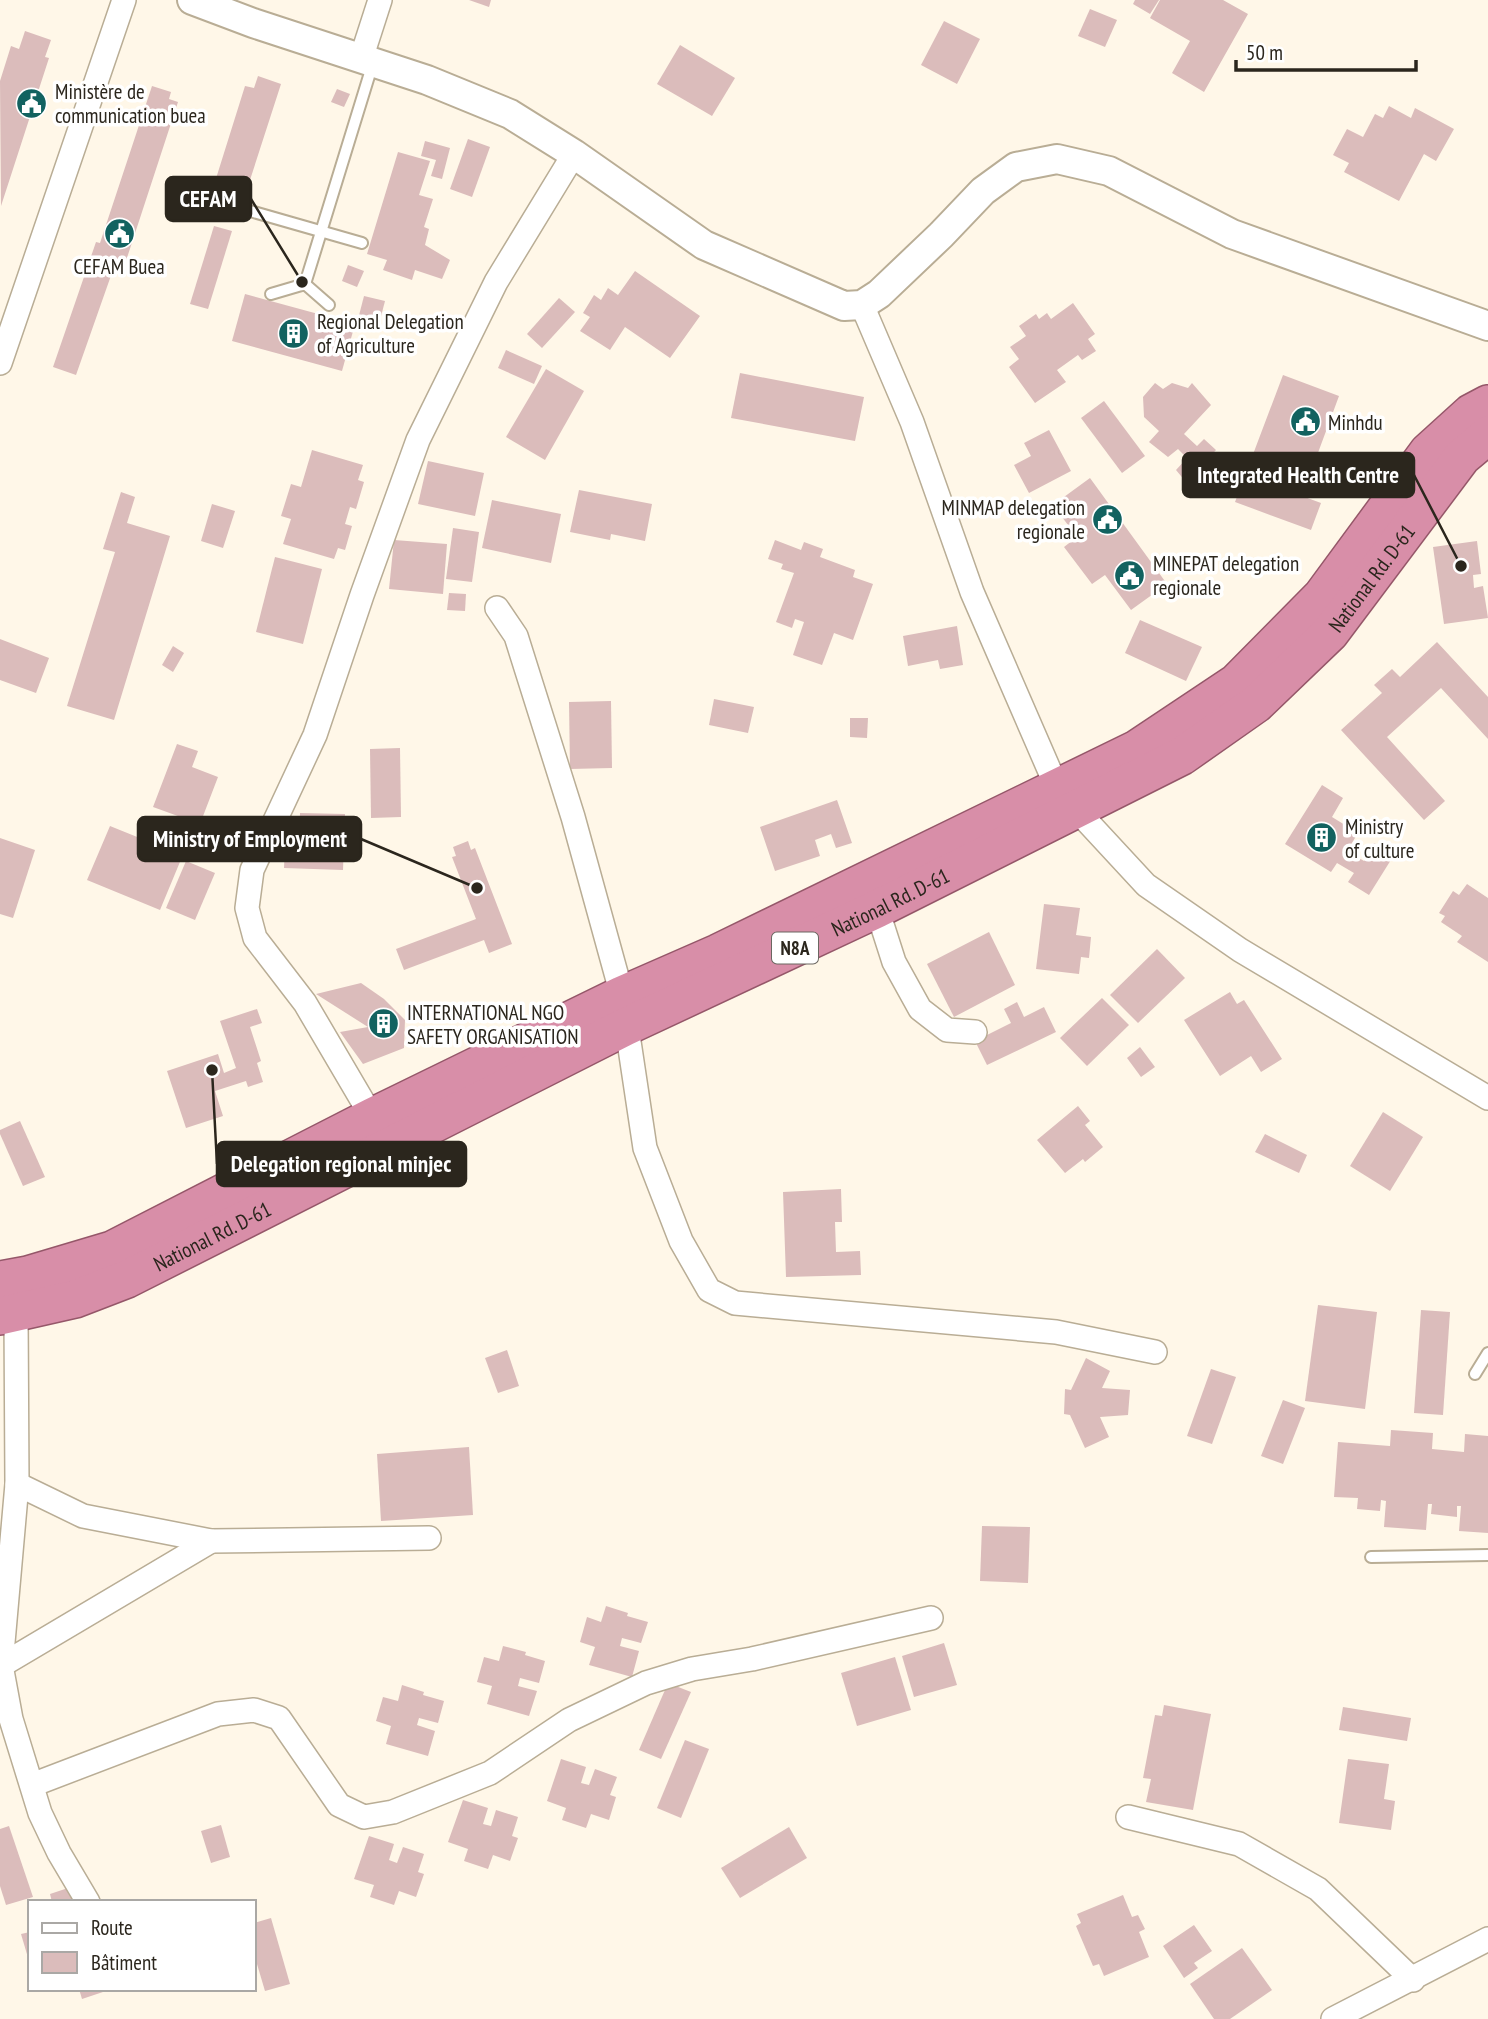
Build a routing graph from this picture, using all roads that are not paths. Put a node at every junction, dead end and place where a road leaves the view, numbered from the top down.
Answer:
1 (124, 0) edge
2 (192, 0) edge
3 (380, 0) edge
4 (367, 61) junction
5 (574, 154) junction
6 (250, 211) dead end
7 (322, 230) junction
8 (362, 243) dead end
9 (305, 284) junction
10 (271, 294) dead end
11 (329, 304) dead end
12 (862, 305) junction
13 (1488, 326) edge
14 (0, 363) edge
15 (1488, 404) edge
16 (1488, 435) edge
17 (497, 608) dead end
18 (1067, 800) junction
19 (877, 909) junction
20 (623, 1011) junction
21 (975, 1032) dead end
22 (1488, 1098) edge
23 (372, 1117) junction
24 (0, 1280) edge
25 (8, 1315) edge
26 (1155, 1352) dead end
27 (1488, 1353) edge
28 (1475, 1374) dead end
29 (17, 1485) junction
30 (429, 1538) dead end
31 (211, 1541) junction
32 (1488, 1555) edge
33 (1371, 1557) dead end
34 (932, 1618) dead end
35 (1, 1665) edge
36 (32, 1785) junction
37 (1128, 1817) dead end
38 (87, 1900) edge
39 (1488, 1939) edge
40 (1413, 1980) junction
41 (1360, 2013) edge
42 (1333, 2019) edge

1 - 14 street
2 - 4 street
3 - 4 street
4 - 5 street
4 - 7 lane
5 - 12 street
5 - 23 street
6 - 7 lane
7 - 8 lane
7 - 9 lane
9 - 10 lane
9 - 11 lane
12 - 13 street
12 - 18 street
15 - 18 highway, National Rd. D-61 / N8A
16 - 18 highway, National Rd. D-61 / N8A
17 - 20 street
18 - 19 highway, National Rd. D-61 / N8A
18 - 20 highway, National Rd. D-61 / N8A
18 - 22 street
19 - 20 highway, National Rd. D-61 / N8A
19 - 21 street
20 - 23 highway, National Rd. D-61 / N8A
20 - 25 highway, National Rd. D-61 / N8A
20 - 26 street
23 - 24 highway, National Rd. D-61 / N8A
25 - 29 street
27 - 28 lane
29 - 31 street
29 - 35 street
30 - 31 street
31 - 35 street
32 - 33 lane
34 - 36 street
35 - 36 street
36 - 38 street
37 - 40 street
39 - 40 street
40 - 41 street
41 - 42 street

